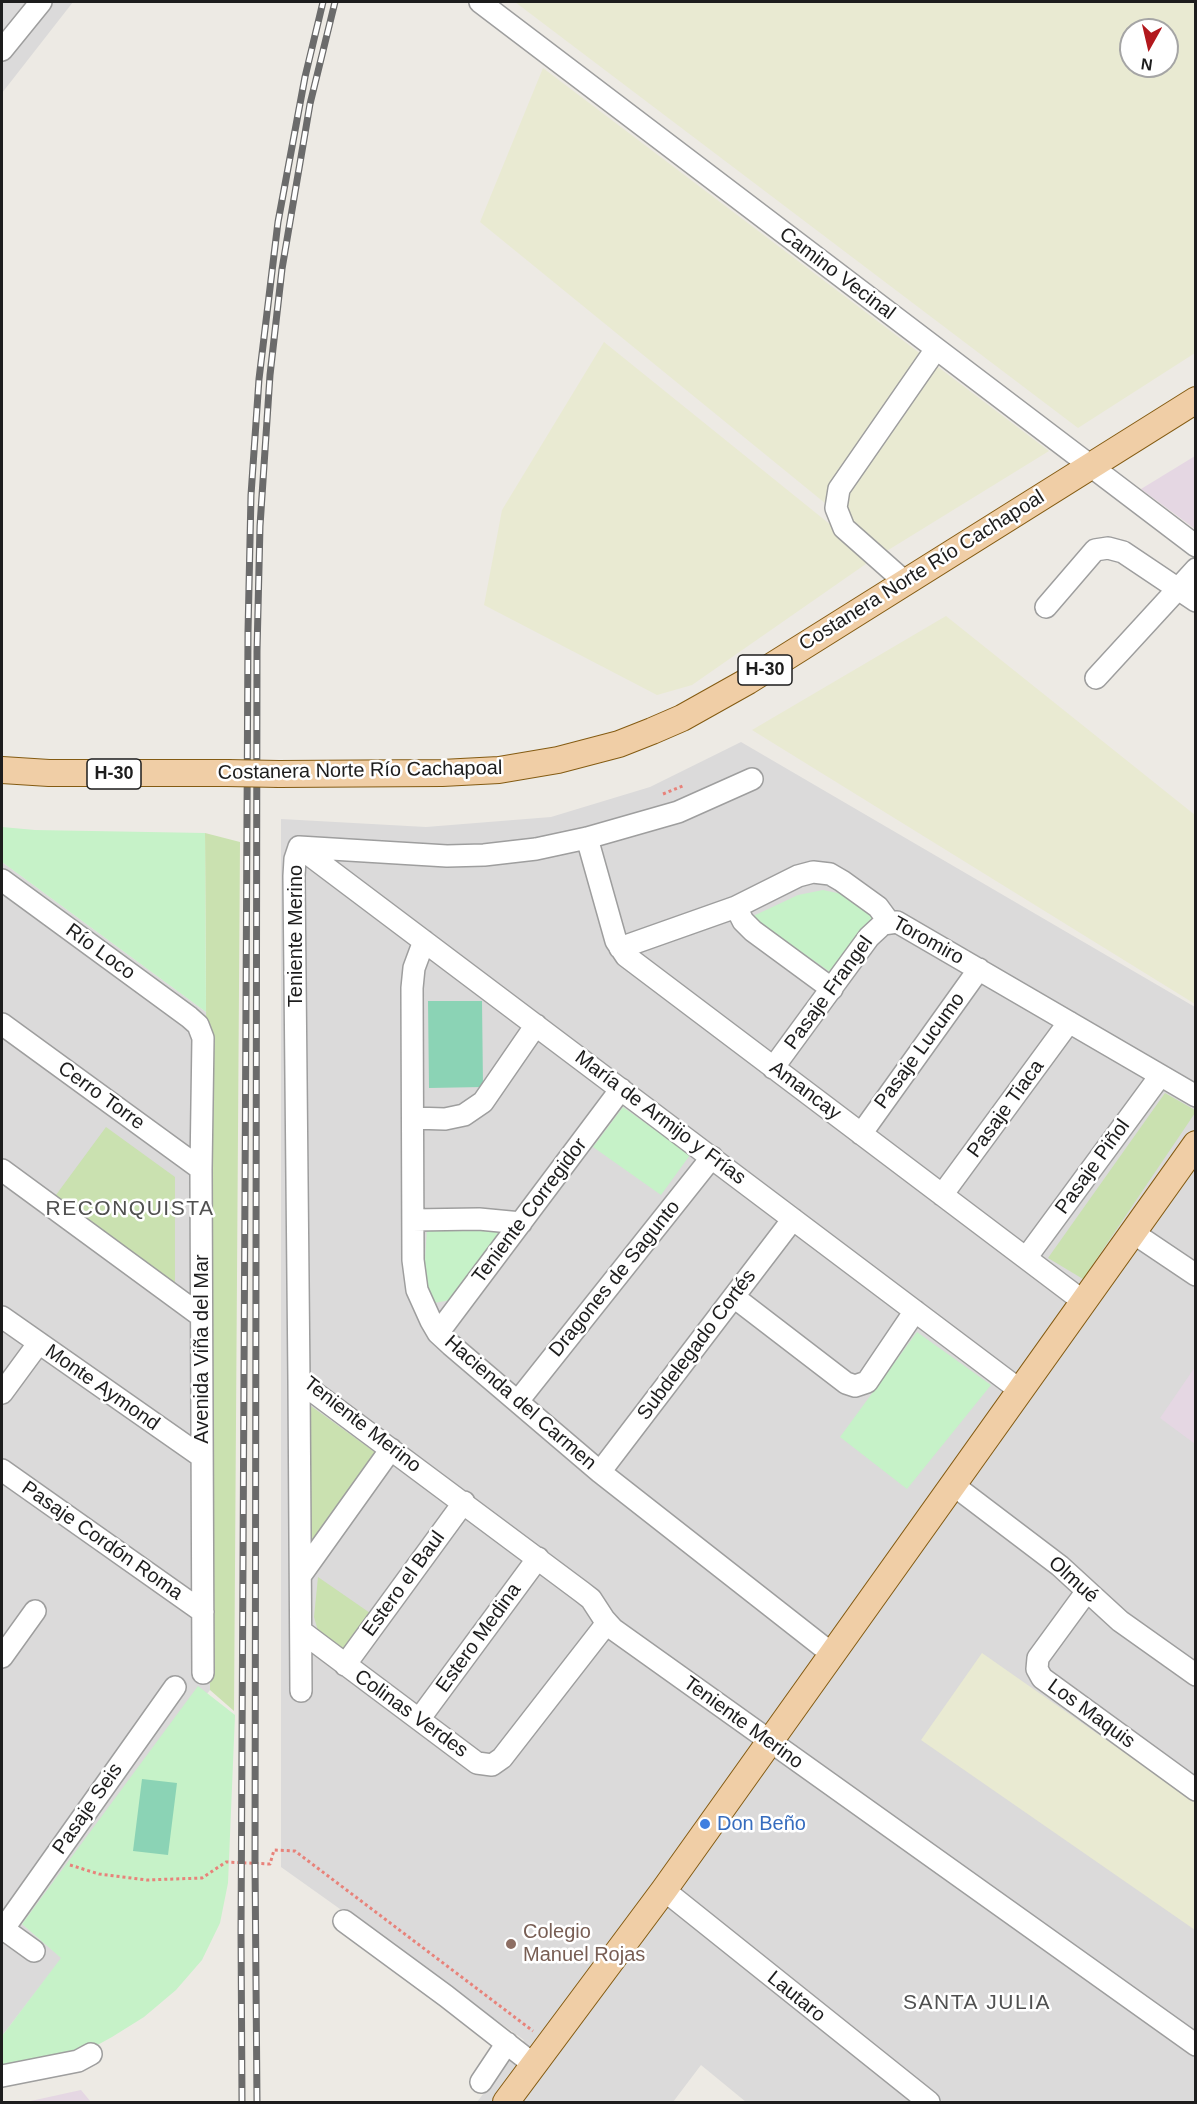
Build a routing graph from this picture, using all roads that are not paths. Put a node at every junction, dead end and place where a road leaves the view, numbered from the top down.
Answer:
1 (41, 2) edge
2 (480, 2) edge
3 (2, 50) edge
4 (936, 349) junction
5 (1196, 400) edge
6 (1089, 466) junction
7 (1196, 546) edge
8 (1196, 569) edge
9 (905, 582) junction
10 (1177, 589) junction
11 (1196, 601) edge
12 (1046, 607) dead end
13 (1096, 678) dead end
14 (2, 770) edge
15 (752, 779) dead end
16 (587, 838) junction
17 (298, 847) junction
18 (2, 880) edge
19 (736, 907) junction
20 (889, 922) junction
21 (424, 941) junction
22 (620, 948) junction
23 (979, 969) junction
24 (832, 989) junction
25 (1069, 1022) junction
26 (2, 1024) edge
27 (198, 1025) joint
28 (536, 1025) junction
29 (773, 1068) junction
30 (1160, 1076) junction
31 (621, 1089) junction
32 (1196, 1096) edge
33 (413, 1118) junction
34 (861, 1134) junction
35 (1196, 1144) edge
36 (712, 1157) junction
37 (201, 1169) junction
38 (2, 1170) edge
39 (942, 1195) junction
40 (793, 1219) junction
41 (413, 1220) junction
42 (521, 1223) junction
43 (1132, 1232) junction
44 (1026, 1258) junction
45 (1196, 1275) edge
46 (734, 1296) junction
47 (1084, 1302) junction
48 (915, 1311) junction
49 (201, 1316) junction
50 (2, 1317) edge
51 (438, 1333) junction
52 (38, 1344) junction
53 (299, 1381) junction
54 (1021, 1391) junction
55 (2, 1393) edge
56 (518, 1401) junction
57 (391, 1449) junction
58 (202, 1457) junction
59 (2, 1470) edge
60 (600, 1472) junction
61 (952, 1484) junction
62 (464, 1502) junction
63 (538, 1558) junction
64 (301, 1575) junction
65 (1087, 1591) junction
66 (35, 1611) dead end
67 (203, 1612) junction
68 (607, 1623) junction
69 (301, 1631) junction
70 (832, 1654) junction
71 (2, 1657) edge
72 (345, 1665) junction
73 (203, 1673) dead end
74 (1196, 1675) edge
75 (175, 1687) dead end
76 (301, 1691) dead end
77 (420, 1719) junction
78 (769, 1742) junction
79 (1196, 1791) edge
80 (664, 1890) junction
81 (344, 1921) dead end
82 (2, 1929) edge
83 (34, 1952) dead end
84 (507, 2043) junction
85 (1196, 2045) edge
86 (91, 2054) dead end
87 (533, 2064) junction
88 (2, 2076) edge
89 (481, 2082) dead end
90 (506, 2103) edge
91 (929, 2103) edge

1 - 3 street
2 - 4 street, Camino Vecinal
4 - 6 street, Camino Vecinal
4 - 9 street
5 - 6 main road, Costanera Norte Río Cachapoal / H-30
6 - 7 street, Camino Vecinal
6 - 9 main road, Costanera Norte Río Cachapoal / H-30
8 - 10 street
9 - 14 main road, Costanera Norte Río Cachapoal / H-30, bridge
10 - 11 street
10 - 12 street
10 - 13 street
15 - 16 street, Teniente Merino
16 - 17 street, Teniente Merino
16 - 22 street, Amancay
17 - 21 street, María de Armijo y Frías
17 - 53 street, Teniente Merino
18 - 27 street, Río Loco
19 - 20 street, Toromiro
19 - 22 street, Toromiro
19 - 24 street
20 - 23 street, Toromiro
20 - 24 street, Pasaje Frangel
21 - 28 street, María de Armijo y Frías
21 - 33 street, Hacienda del Carmen
22 - 29 street, Amancay
23 - 25 street, Toromiro
23 - 34 street, Pasaje Lucumo
24 - 29 street, Pasaje Frangel
25 - 30 street, Toromiro
25 - 39 street, Pasaje Tiaca
26 - 37 street, Cerro Torre
27 - 37 street, Avenida Viña del Mar
28 - 31 street, María de Armijo y Frías
28 - 33 street
29 - 34 street, Amancay
30 - 32 street, Toromiro
30 - 44 street, Pasaje Piñol
31 - 36 street, María de Armijo y Frías
31 - 42 street, Teniente Corregidor
33 - 41 street, Hacienda del Carmen
34 - 39 street, Amancay
35 - 43 main road
36 - 40 street, María de Armijo y Frías
36 - 56 street, Dragones de Sagunto
37 - 49 street, Avenida Viña del Mar
38 - 49 street
39 - 44 street, Amancay
40 - 46 street, Subdelegado Cortés
40 - 48 street, María de Armijo y Frías
41 - 42 street
41 - 51 street, Hacienda del Carmen
42 - 51 street, Teniente Corregidor
43 - 45 street
43 - 47 main road
44 - 47 street, Amancay
46 - 48 street
46 - 60 street, Subdelegado Cortés
47 - 54 main road
48 - 54 street, María de Armijo y Frías
49 - 58 street, Avenida Viña del Mar
50 - 52 street, Monte Aymond
51 - 56 street, Hacienda del Carmen
52 - 55 street
52 - 58 street, Monte Aymond
53 - 57 street, Teniente Merino
53 - 64 street
54 - 61 main road
56 - 60 street, Hacienda del Carmen
57 - 62 street, Teniente Merino
57 - 64 street
58 - 67 street, Avenida Viña del Mar
59 - 67 street, Pasaje Cordón Roma
60 - 70 street, Hacienda del Carmen
61 - 65 street, Olmué
61 - 70 main road
62 - 63 street, Teniente Merino
62 - 72 street, Estero el Baul
63 - 68 street, Teniente Merino
63 - 77 street, Estero Medina
64 - 69 street
65 - 74 street, Olmué
65 - 79 street, Los Maquis
66 - 71 street
67 - 73 street, Avenida Viña del Mar
68 - 77 street, Colinas Verdes
68 - 78 street, Teniente Merino
69 - 72 street, Colinas Verdes
69 - 76 street
70 - 78 main road
72 - 77 street, Colinas Verdes
75 - 82 street, Pasaje Seis
78 - 80 main road
78 - 85 street, Teniente Merino
80 - 87 main road
80 - 91 street, Lautaro
81 - 84 street
82 - 83 street
84 - 87 street
84 - 89 street
86 - 88 street
87 - 90 main road

